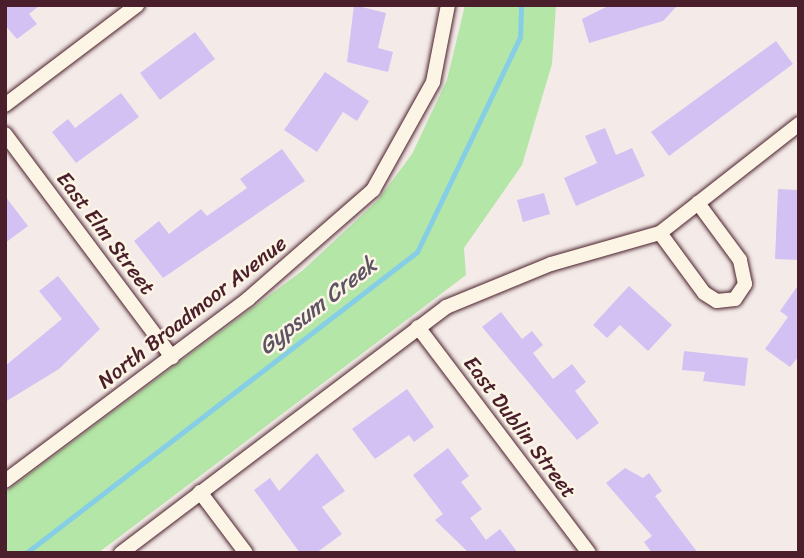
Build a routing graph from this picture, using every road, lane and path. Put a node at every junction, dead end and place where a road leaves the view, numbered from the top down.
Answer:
1 (137, 5) edge
2 (448, 5) edge
3 (5, 105) edge
4 (799, 124) edge
5 (5, 134) edge
6 (698, 203) junction
7 (660, 233) junction
8 (418, 327) junction
9 (172, 356) junction
10 (5, 481) edge
11 (200, 492) junction
12 (121, 553) edge
13 (246, 553) edge
14 (589, 553) edge

1 - 3 street
2 - 9 street, North Broadmoor Avenue
4 - 6 street
5 - 9 street, East Elm Street
6 - 7 street
6 - 7 street
7 - 8 street
8 - 11 street
8 - 14 street, East Dublin Street
9 - 10 street, North Broadmoor Avenue
11 - 12 street
11 - 13 street

